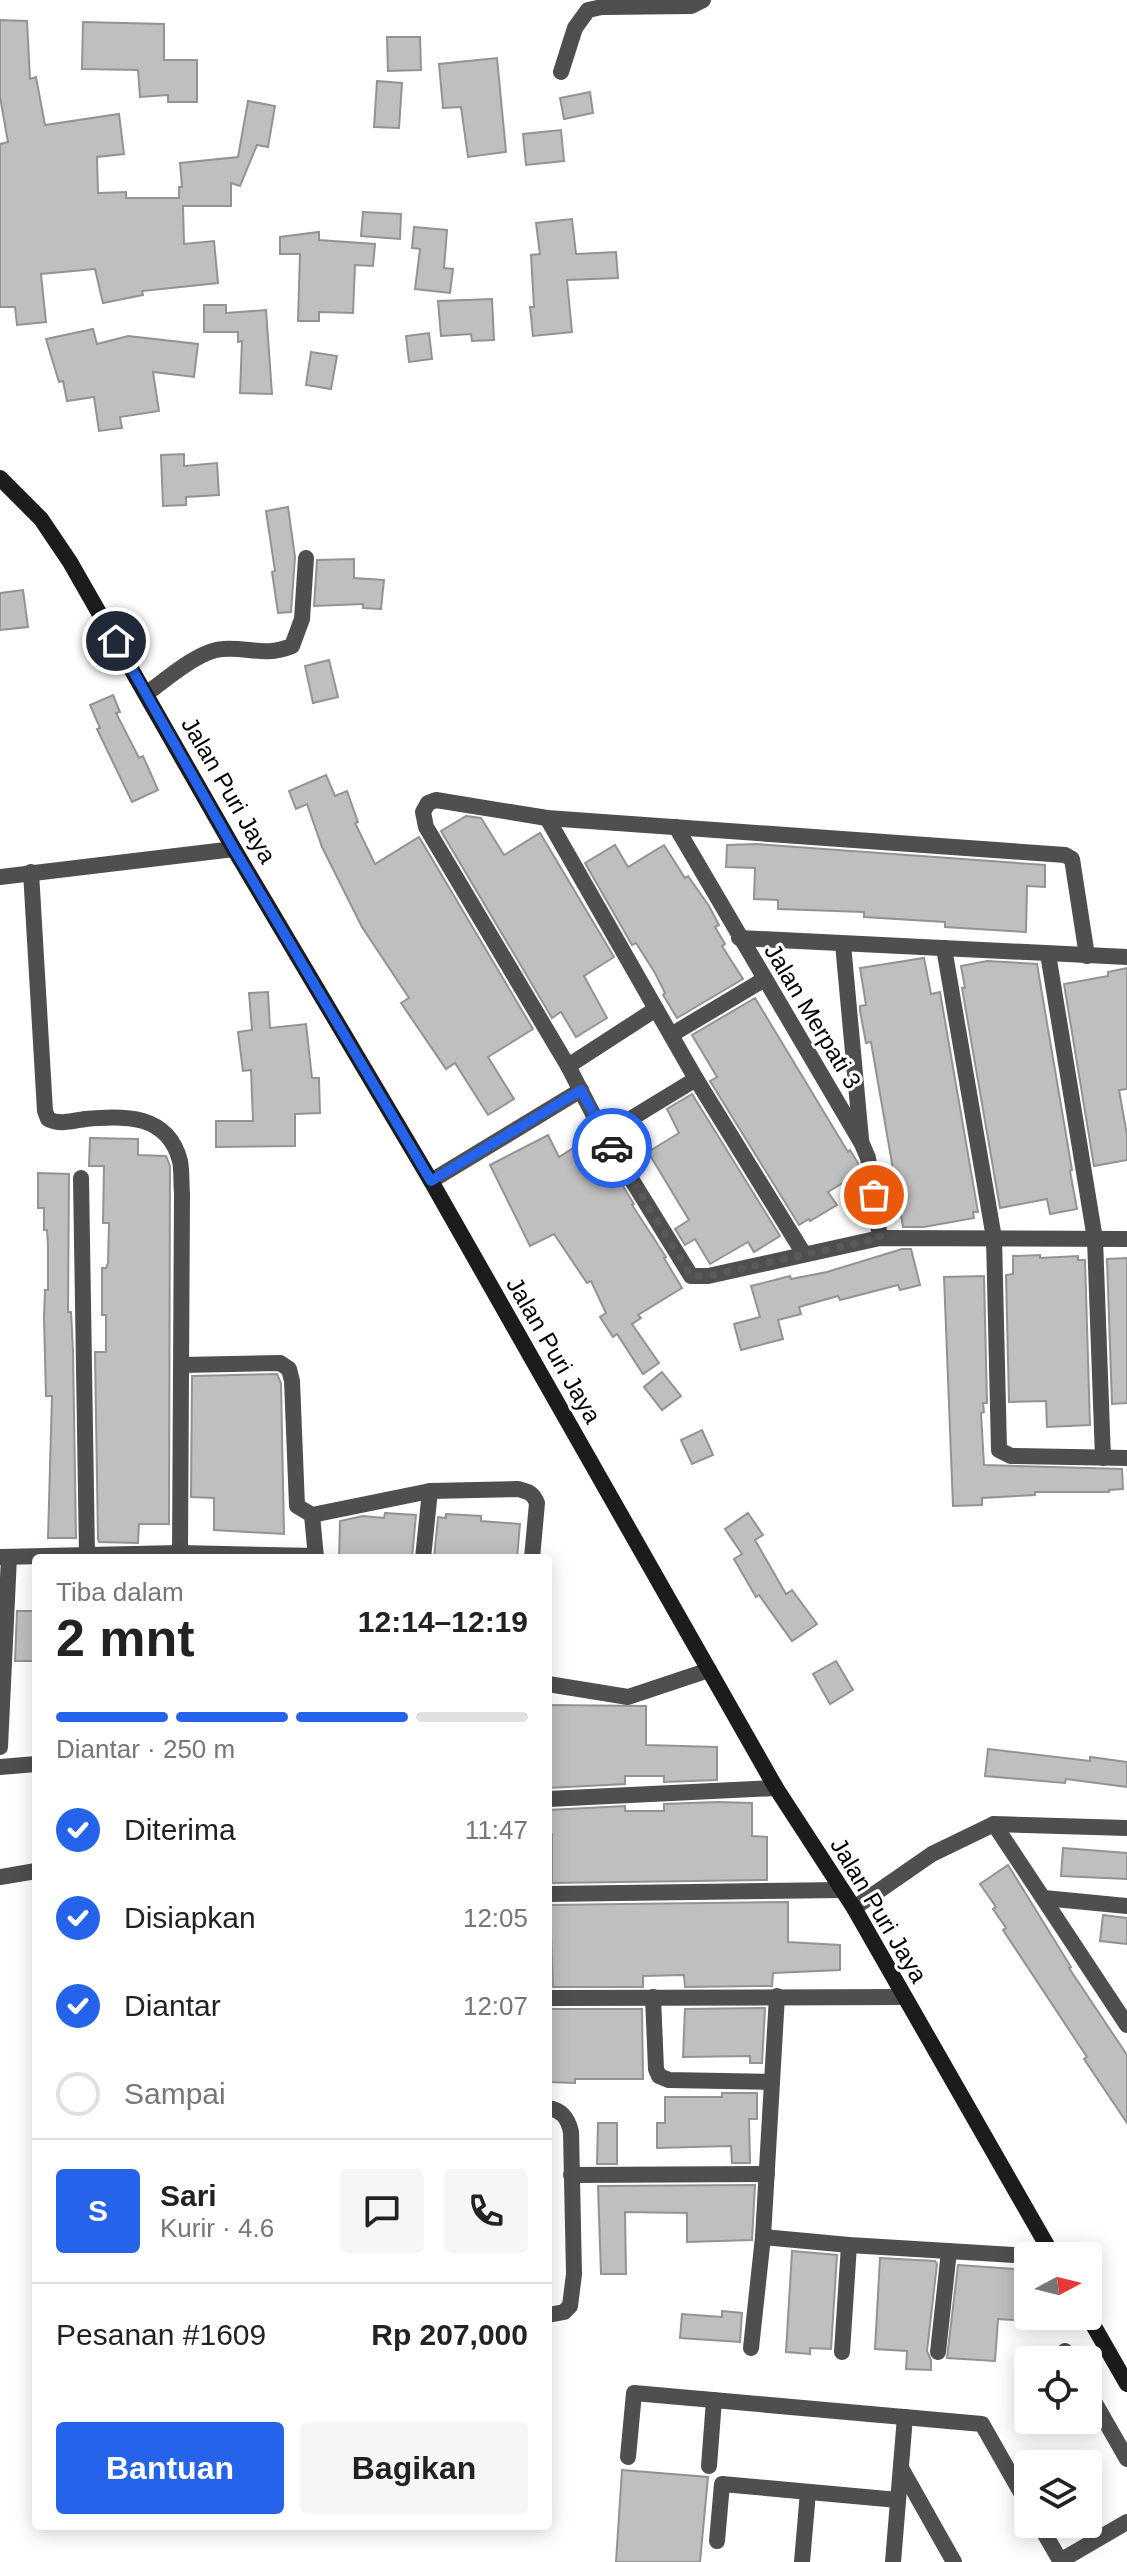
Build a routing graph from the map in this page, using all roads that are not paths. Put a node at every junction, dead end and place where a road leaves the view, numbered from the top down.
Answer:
1 (703, 0) edge
2 (561, 72) dead end
3 (0, 478) edge
4 (306, 558) dead end
5 (147, 693) junction
6 (547, 818) junction
7 (676, 827) junction
8 (234, 849) junction
9 (31, 872) junction
10 (0, 877) edge
11 (739, 938) junction
12 (843, 944) junction
13 (944, 948) junction
14 (1048, 954) junction
15 (1087, 956) junction
16 (1127, 957) edge
17 (763, 980) junction
18 (656, 1009) junction
19 (671, 1035) junction
20 (568, 1066) junction
21 (696, 1079) junction
22 (581, 1090) junction
23 (604, 1135) junction
24 (862, 1144) junction
25 (81, 1178) dead end
26 (431, 1181) junction
27 (880, 1238) junction
28 (994, 1238) junction
29 (1095, 1239) junction
30 (1127, 1239) edge
31 (804, 1254) junction
32 (181, 1365) junction
33 (1103, 1458) junction
34 (1127, 1458) edge
35 (430, 1491) junction
36 (312, 1515) junction
37 (180, 1553) junction
38 (87, 1554) edge
39 (157, 1554) edge
40 (195, 1554) edge
41 (316, 1554) edge
42 (423, 1554) edge
43 (532, 1554) edge
44 (32, 1556) edge
45 (4, 1557) edge
46 (709, 1670) junction
47 (552, 1685) edge
48 (0, 1747) edge
49 (32, 1764) edge
50 (0, 1767) edge
51 (776, 1788) junction
52 (552, 1799) edge
53 (994, 1824) junction
54 (1127, 1828) edge
55 (32, 1872) edge
56 (0, 1877) edge
57 (842, 1890) junction
58 (552, 1894) edge
59 (1044, 1898) junction
60 (1127, 1906) edge
61 (854, 1908) junction
62 (777, 1996) junction
63 (653, 1997) junction
64 (904, 1997) junction
65 (552, 1998) edge
66 (1127, 2024) edge
67 (772, 2082) junction
68 (552, 2109) edge
69 (767, 2174) junction
70 (571, 2175) junction
71 (763, 2237) junction
72 (1045, 2242) edge
73 (849, 2245) junction
74 (949, 2251) junction
75 (1014, 2255) edge
76 (552, 2314) edge
77 (1096, 2330) edge
78 (751, 2348) dead end
79 (842, 2352) dead end
80 (938, 2352) dead end
81 (1127, 2384) edge
82 (714, 2400) junction
83 (1102, 2415) edge
84 (905, 2417) junction
85 (628, 2457) dead end
86 (1127, 2459) edge
87 (709, 2466) dead end
88 (901, 2468) junction
89 (1014, 2480) edge
90 (808, 2492) junction
91 (898, 2500) junction
92 (1127, 2522) edge
93 (1047, 2538) edge
94 (717, 2541) dead end
95 (1060, 2561) edge
96 (802, 2562) edge
97 (893, 2562) edge
98 (954, 2562) edge

1 - 2 street
3 - 5 street, Jalan Puri Jaya
4 - 5 street
5 - 8 street, Jalan Puri Jaya
6 - 7 street
6 - 18 street
6 - 20 street
7 - 11 street, Jalan Merpati 3
7 - 15 street
8 - 9 street
8 - 26 street, Jalan Puri Jaya
9 - 10 street
9 - 32 street
11 - 12 street
11 - 17 street, Jalan Merpati 3
12 - 13 street
12 - 24 street
13 - 14 street
13 - 28 street
14 - 15 street
14 - 29 street
15 - 16 street
17 - 19 street
17 - 24 street, Jalan Merpati 3
18 - 19 street
18 - 20 street
19 - 21 street
20 - 22 street
21 - 23 street
21 - 31 street
22 - 23 street
22 - 26 street
23 - 31 street
24 - 27 street, Jalan Merpati 3
25 - 38 street
26 - 46 street, Jalan Puri Jaya
27 - 28 street
27 - 31 street
28 - 29 street
28 - 33 street
29 - 30 street
29 - 33 street
32 - 36 street
32 - 37 street
33 - 34 street
35 - 36 street
35 - 42 street
35 - 43 street
36 - 41 street
37 - 39 street
37 - 40 street
44 - 45 street
45 - 48 street
46 - 47 street
46 - 51 street, Jalan Puri Jaya
49 - 50 street
51 - 52 street
51 - 57 street, Jalan Puri Jaya
53 - 54 street
53 - 59 street
53 - 61 street
55 - 56 street
57 - 58 street
57 - 61 street, Jalan Puri Jaya
59 - 60 street
59 - 66 street
61 - 64 street, Jalan Puri Jaya
62 - 63 street
62 - 64 street
62 - 67 street
63 - 65 street
63 - 67 street
64 - 72 street, Jalan Puri Jaya
67 - 69 street
68 - 70 street
69 - 70 street
69 - 71 street
70 - 76 street
71 - 73 street
71 - 78 street
73 - 74 street
73 - 79 street
74 - 75 street
74 - 80 street
77 - 81 street
82 - 84 street
82 - 85 street
82 - 87 street
83 - 86 street
84 - 88 street
84 - 89 street
88 - 91 street
88 - 98 street
90 - 91 street
90 - 94 street
90 - 96 street
91 - 97 street
92 - 95 street
93 - 95 street

